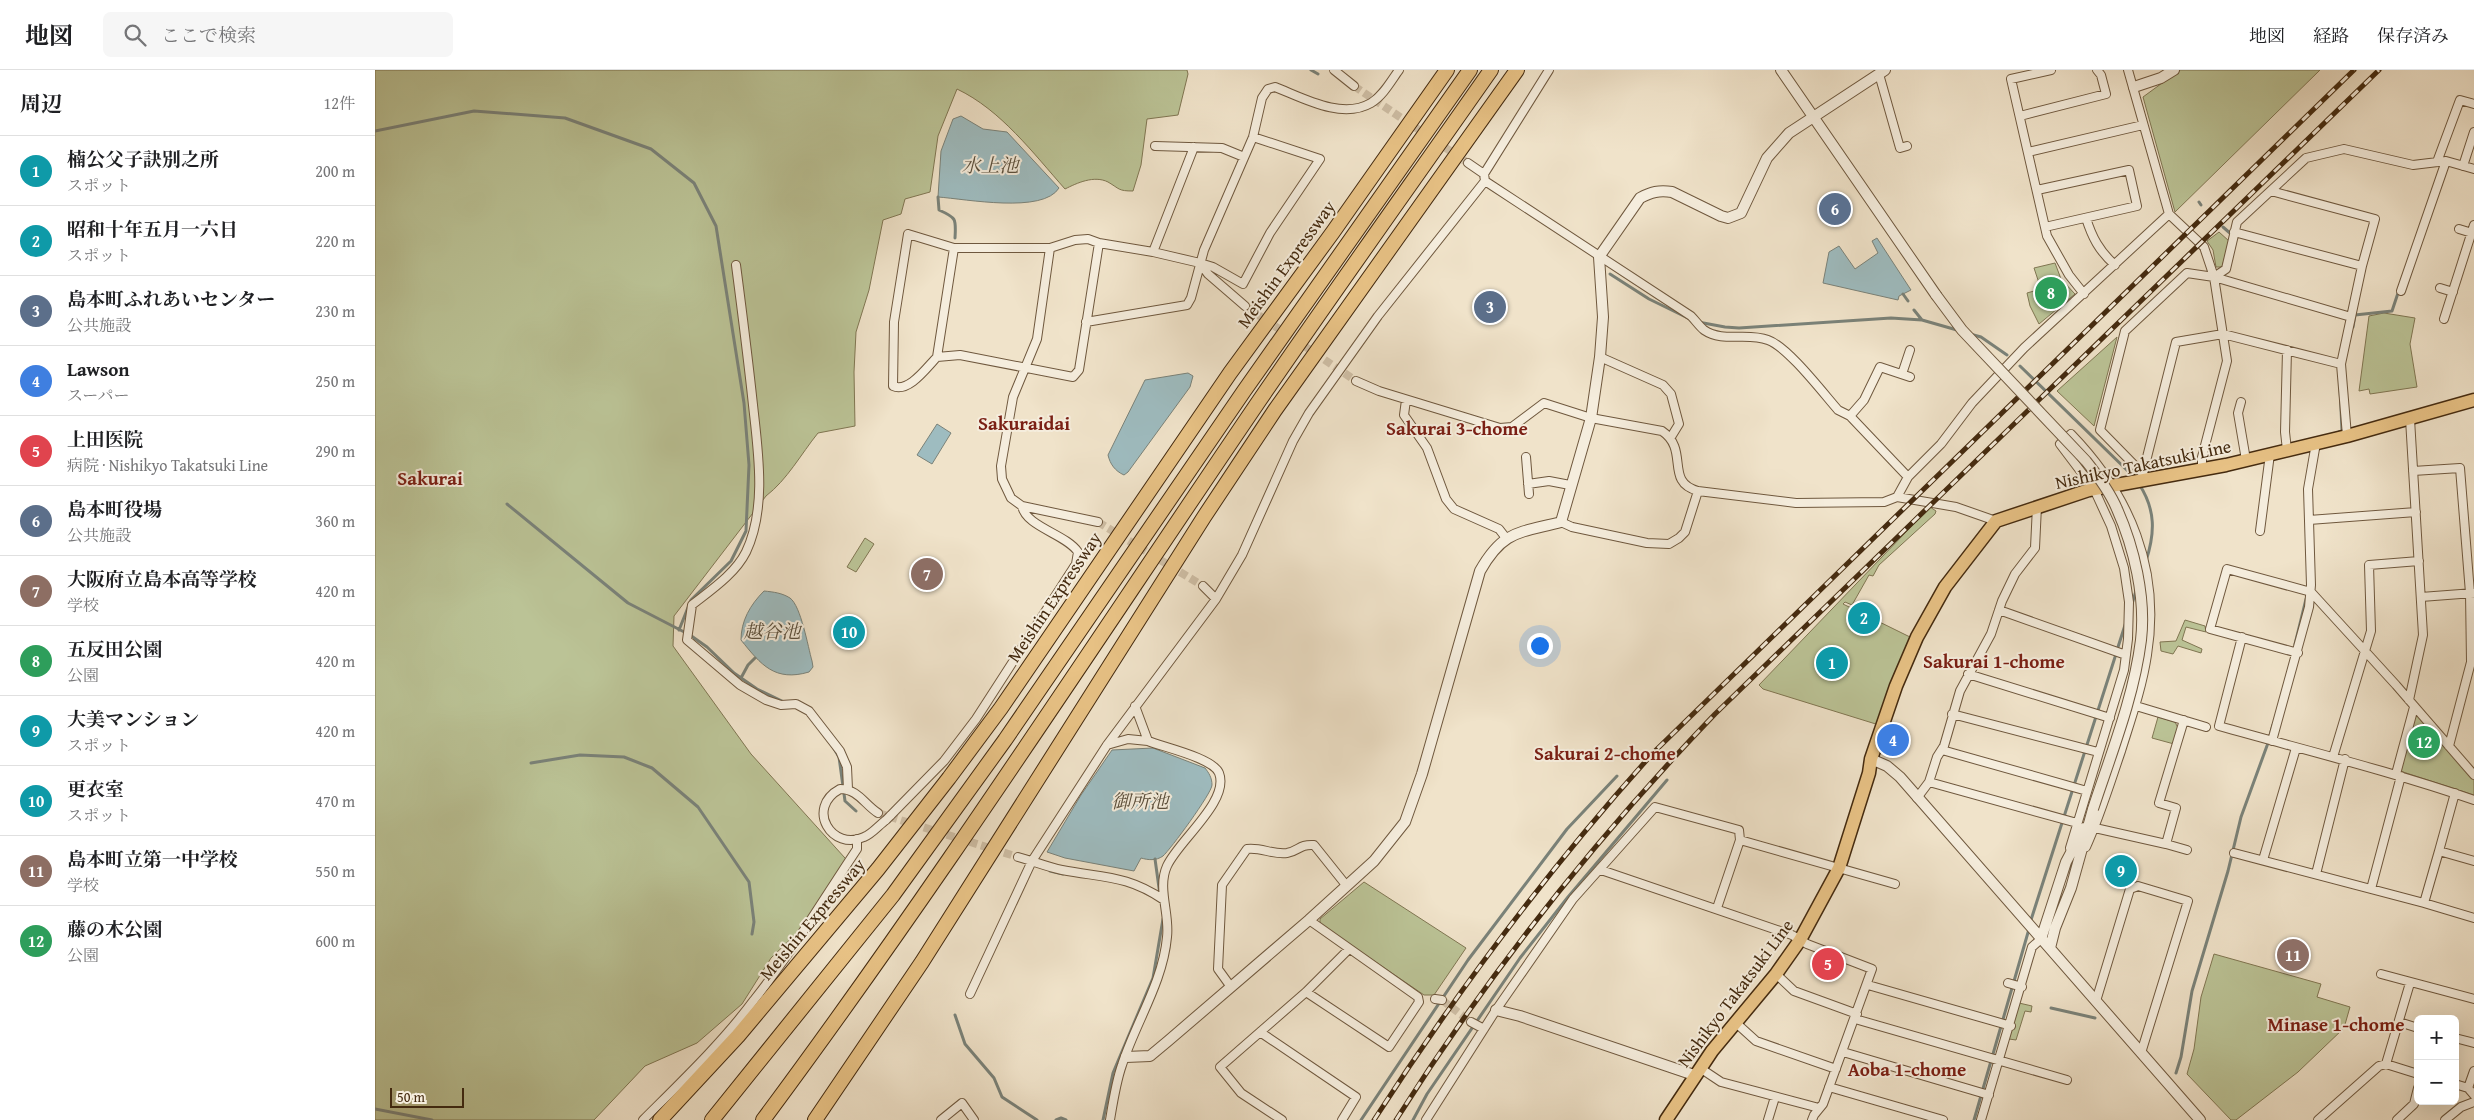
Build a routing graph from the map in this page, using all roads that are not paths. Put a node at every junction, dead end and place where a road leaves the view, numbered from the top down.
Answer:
1 (1334, 70) edge
2 (1399, 70) edge
3 (1447, 70) edge
4 (1470, 70) edge
5 (1491, 70) edge
6 (1517, 70) edge
7 (1549, 70) edge
8 (1781, 70) edge
9 (2051, 70) edge
10 (2097, 70) edge
11 (2128, 70) edge
12 (2174, 70) edge
13 (1882, 72) edge
14 (1354, 86) tunnel mouth
15 (2134, 87) junction
16 (2474, 104) edge
17 (2020, 116) junction
18 (1812, 117) junction
19 (2143, 125) junction
20 (2474, 132) edge
21 (1253, 137) junction
22 (1155, 146) dead end
23 (1194, 147) junction
24 (1900, 148) dead end
25 (2028, 152) junction
26 (1244, 157) junction
27 (2442, 161) junction
28 (1468, 163) tunnel mouth
29 (2463, 166) junction
30 (2474, 170) edge
31 (1485, 177) junction
32 (2037, 190) junction
33 (2271, 191) junction
34 (2169, 214) junction
35 (2086, 218) junction
36 (2045, 227) junction
37 (2459, 229) dead end
38 (2473, 229) edge
39 (2234, 232) junction
40 (1099, 243) junction
41 (954, 248) junction
42 (1050, 248) junction
43 (1153, 252) junction
44 (1599, 257) junction
45 (1200, 263) junction
46 (736, 265) dead end
47 (2115, 265) junction
48 (2362, 266) junction
49 (2215, 277) junction
50 (2440, 288) dead end
51 (2401, 291) dead end
52 (2453, 292) junction
53 (2084, 294) junction
54 (1245, 306) tunnel mouth
55 (2351, 317) junction
56 (2444, 320) dead end
57 (1086, 322) junction
58 (2223, 334) junction
59 (1910, 350) dead end
60 (2287, 350) junction
61 (937, 357) junction
62 (1600, 357) junction
63 (2341, 364) junction
64 (1026, 368) junction
65 (1901, 374) junction
66 (1910, 377) dead end
67 (1356, 380) tunnel mouth
68 (1405, 400) junction
69 (2474, 400) edge
70 (2241, 402) dead end
71 (1849, 416) junction
72 (1591, 418) junction
73 (2410, 419) junction
74 (2347, 436) junction
75 (1671, 437) junction
76 (2316, 443) junction
77 (2287, 450) junction
78 (2270, 454) junction
79 (1526, 457) dead end
80 (2246, 460) junction
81 (2202, 468) junction
82 (2413, 470) junction
83 (1908, 477) junction
84 (2141, 479) junction
85 (1529, 484) junction
86 (1570, 485) junction
87 (2114, 486) junction
88 (2093, 489) junction
89 (1697, 491) junction
90 (1529, 494) dead end
91 (1897, 497) junction
92 (1022, 506) junction
93 (2037, 506) junction
94 (2416, 512) junction
95 (2309, 520) junction
96 (1996, 521) junction
97 (1098, 522) tunnel mouth
98 (1561, 522) junction
99 (2260, 531) dead end
100 (1505, 538) junction
101 (2419, 560) junction
102 (1203, 586) tunnel mouth
103 (2311, 592) junction
104 (2472, 593) edge
105 (2421, 597) junction
106 (1216, 599) junction
107 (1999, 610) junction
108 (2242, 637) junction
109 (2366, 651) junction
110 (2298, 653) junction
111 (2126, 655) junction
112 (1968, 674) junction
113 (2411, 703) junction
114 (1135, 706) junction
115 (2136, 706) junction
116 (1952, 714) junction
117 (2110, 718) junction
118 (2184, 720) junction
119 (2206, 727) dead end
120 (1148, 742) junction
121 (2272, 742) junction
122 (1107, 744) junction
123 (2449, 746) junction
124 (2296, 748) junction
125 (1941, 750) junction
126 (2098, 752) junction
127 (2333, 757) junction
128 (1871, 759) junction
129 (2345, 760) junction
130 (2474, 774) edge
131 (2398, 775) junction
132 (1929, 782) junction
133 (845, 789) junction
134 (2087, 791) junction
135 (2455, 793) junction
136 (1917, 798) junction
137 (2474, 800) edge
138 (2093, 809) junction
139 (878, 812) tunnel mouth
140 (2077, 824) junction
141 (2095, 828) junction
142 (864, 836) junction
143 (1740, 840) junction
144 (2166, 844) junction
145 (2187, 850) dead end
146 (2439, 851) junction
147 (2235, 853) dead end
148 (1018, 856) tunnel mouth
149 (2263, 860) junction
150 (2474, 861) edge
151 (2066, 862) junction
152 (1031, 863) junction
153 (1839, 868) junction
154 (2077, 869) junction
155 (1601, 870) junction
156 (2316, 874) junction
157 (1895, 884) dead end
158 (1347, 885) junction
159 (2371, 889) junction
160 (1162, 898) junction
161 (2424, 903) junction
162 (1717, 908) junction
163 (2474, 918) edge
164 (1309, 920) junction
165 (2041, 939) junction
166 (1800, 940) junction
167 (2050, 948) junction
168 (1348, 950) junction
169 (1776, 974) junction
170 (2381, 974) dead end
171 (2008, 983) dead end
172 (2410, 983) junction
173 (1868, 985) junction
174 (2020, 986) junction
175 (1231, 987) junction
176 (1306, 992) junction
177 (970, 994) dead end
178 (2474, 999) edge
179 (2096, 1000) junction
180 (1496, 1010) junction
181 (1856, 1017) junction
182 (1471, 1022) tunnel mouth
183 (1735, 1022) junction
184 (2399, 1022) junction
185 (2009, 1025) junction
186 (2414, 1027) edge
187 (1484, 1029) junction
188 (1260, 1032) junction
189 (2459, 1039) edge
190 (2474, 1043) edge
191 (1843, 1052) junction
192 (2141, 1053) junction
193 (1126, 1057) junction
194 (1998, 1059) junction
195 (2386, 1064) junction
196 (1836, 1069) junction
197 (1697, 1071) junction
198 (2474, 1071) edge
199 (2414, 1073) edge
200 (2067, 1080) dead end
201 (2459, 1085) edge
202 (1829, 1087) junction
203 (2468, 1088) junction
204 (1988, 1095) junction
205 (2474, 1095) edge
206 (1775, 1097) junction
207 (2474, 1102) edge
208 (2414, 1104) edge
209 (1819, 1108) junction
210 (643, 1120) edge
211 (660, 1120) edge
212 (712, 1120) edge
213 (763, 1120) edge
214 (815, 1120) edge
215 (941, 1120) edge
216 (974, 1120) edge
217 (1110, 1120) edge
218 (1282, 1120) edge
219 (1342, 1120) edge
220 (1426, 1120) edge
221 (1666, 1120) edge
222 (1768, 1120) edge
223 (1812, 1120) edge
224 (1943, 1120) edge
225 (1981, 1120) edge
226 (2200, 1120) edge
227 (2318, 1120) edge
228 (2397, 1120) edge
229 (2445, 1120) edge

1 - 14 street
2 - 21 street
3 - 211 highway, Meishin Expressway
4 - 212 highway
5 - 213 highway
6 - 214 highway
7 - 31 street
8 - 18 street
9 - 17 street
10 - 17 street
11 - 15 street
12 - 15 street
13 - 18 street
13 - 24 street
15 - 19 street
16 - 27 street
17 - 25 street
18 - 44 street
18 - 138 street, bridge
19 - 25 street
19 - 34 street
20 - 29 street
21 - 26 street
21 - 45 street
22 - 23 street
23 - 26 street
23 - 43 street
25 - 32 street
26 - 45 street
27 - 29 street
27 - 33 street
27 - 51 street
28 - 31 street
29 - 30 street
31 - 44 street
31 - 106 street
32 - 35 street
32 - 36 street
33 - 39 street
33 - 48 street
34 - 47 street
34 - 49 street
35 - 36 street
35 - 47 street
36 - 53 street
37 - 38 street
38 - 52 street
39 - 48 street
39 - 49 street
40 - 42 street
40 - 43 street
40 - 57 street
41 - 42 street
41 - 61 street
41 - 61 street
42 - 64 street
43 - 45 street
44 - 62 street
44 - 71 street
45 - 54 street
45 - 57 street
46 - 133 street
47 - 53 street
48 - 55 street
49 - 55 street
49 - 58 street
49 - 84 street
50 - 52 street
52 - 56 street
53 - 83 street
55 - 63 street
57 - 64 street
58 - 60 street
58 - 81 street
58 - 84 street
59 - 65 street
60 - 63 street
60 - 77 street
61 - 64 street
62 - 72 street
62 - 75 street
63 - 74 street
64 - 92 street
65 - 66 street
65 - 71 street
67 - 68 street
68 - 72 street
68 - 100 street
69 - 73 main road, Nishikyo Takatsuki Line
70 - 80 street
71 - 83 street
72 - 75 street
72 - 86 street
73 - 74 main road, Nishikyo Takatsuki Line
73 - 82 street
74 - 76 main road, Nishikyo Takatsuki Line
75 - 89 street
76 - 77 main road, Nishikyo Takatsuki Line
76 - 95 street
77 - 78 main road, Nishikyo Takatsuki Line
78 - 80 main road, Nishikyo Takatsuki Line
78 - 99 street
79 - 85 street
80 - 81 main road, Nishikyo Takatsuki Line
81 - 84 main road, Nishikyo Takatsuki Line
82 - 94 street
82 - 104 street
83 - 91 street
84 - 87 main road, Nishikyo Takatsuki Line
85 - 86 street
85 - 90 street
86 - 98 street
87 - 88 main road, Nishikyo Takatsuki Line
87 - 88 street
87 - 115 street
88 - 93 main road, Nishikyo Takatsuki Line
88 - 111 street
89 - 91 street
89 - 98 street
91 - 96 street
92 - 97 street
92 - 142 street
93 - 96 main road, Nishikyo Takatsuki Line
93 - 107 street
94 - 95 street
94 - 101 street
95 - 103 street
96 - 128 main road, Nishikyo Takatsuki Line
98 - 100 street
100 - 158 street
101 - 105 street
101 - 109 street
102 - 106 street
103 - 108 street
103 - 109 street
103 - 110 street
104 - 105 street
104 - 123 street
105 - 113 street
106 - 114 street
107 - 111 street
107 - 112 street
108 - 110 street
108 - 121 street
109 - 113 street
109 - 127 street
110 - 121 street
111 - 117 street
112 - 116 street
112 - 117 street
113 - 123 street
113 - 131 street
114 - 120 street
114 - 122 street
115 - 118 street
115 - 141 street
116 - 125 street
116 - 126 street
117 - 126 street
118 - 119 street
118 - 144 street
120 - 122 street
120 - 160 street
121 - 124 street
122 - 152 street
123 - 130 street
124 - 127 street
124 - 149 street
125 - 132 street
125 - 134 street
126 - 134 street
127 - 129 street
128 - 136 street
128 - 153 main road, Nishikyo Takatsuki Line
129 - 131 street
129 - 156 street
131 - 135 street
131 - 159 street
132 - 136 street
132 - 140 street
133 - 139 street
133 - 142 street
134 - 140 street
135 - 137 street
135 - 146 street
136 - 165 street
138 - 151 street
138 - 154 street
140 - 151 street
141 - 144 street
141 - 154 street
142 - 210 street
143 - 153 street
143 - 155 street
143 - 162 street
144 - 145 street
146 - 150 street
146 - 161 street
147 - 149 street
148 - 152 street
149 - 156 street
151 - 165 street
152 - 160 street
152 - 177 street
153 - 157 street
153 - 166 main road, Nishikyo Takatsuki Line
154 - 167 street
155 - 162 street
155 - 180 street
156 - 159 street
158 - 164 street
158 - 175 street
159 - 161 street
160 - 193 street
161 - 163 street
162 - 166 street
164 - 168 street
164 - 175 street
165 - 167 street
165 - 174 street
166 - 169 main road, Nishikyo Takatsuki Line
166 - 173 street
167 - 179 street
168 - 176 street
168 - 176 street
169 - 181 street
169 - 183 main road, Nishikyo Takatsuki Line
170 - 172 street
171 - 174 street
172 - 178 street
172 - 184 street
173 - 181 street
173 - 185 street
174 - 185 street
175 - 193 street
176 - 188 street
179 - 192 street
179 - 192 street
180 - 187 street
180 - 197 street
181 - 191 street
181 - 194 street
182 - 187 street
183 - 196 street
183 - 197 main road, Nishikyo Takatsuki Line
184 - 186 street
184 - 195 street
185 - 194 street
187 - 220 street
188 - 218 street
188 - 219 street
189 - 190 street
191 - 196 street
191 - 204 street
192 - 226 street
193 - 217 street
194 - 200 street
194 - 204 street
195 - 199 street
195 - 227 street
196 - 202 street
197 - 206 street
197 - 221 main road, Nishikyo Takatsuki Line
198 - 203 street
201 - 203 street
202 - 209 street
202 - 224 street
203 - 205 street
204 - 225 street
206 - 209 street
206 - 222 street
207 - 229 street
208 - 228 street
209 - 223 street
215 - 216 street

